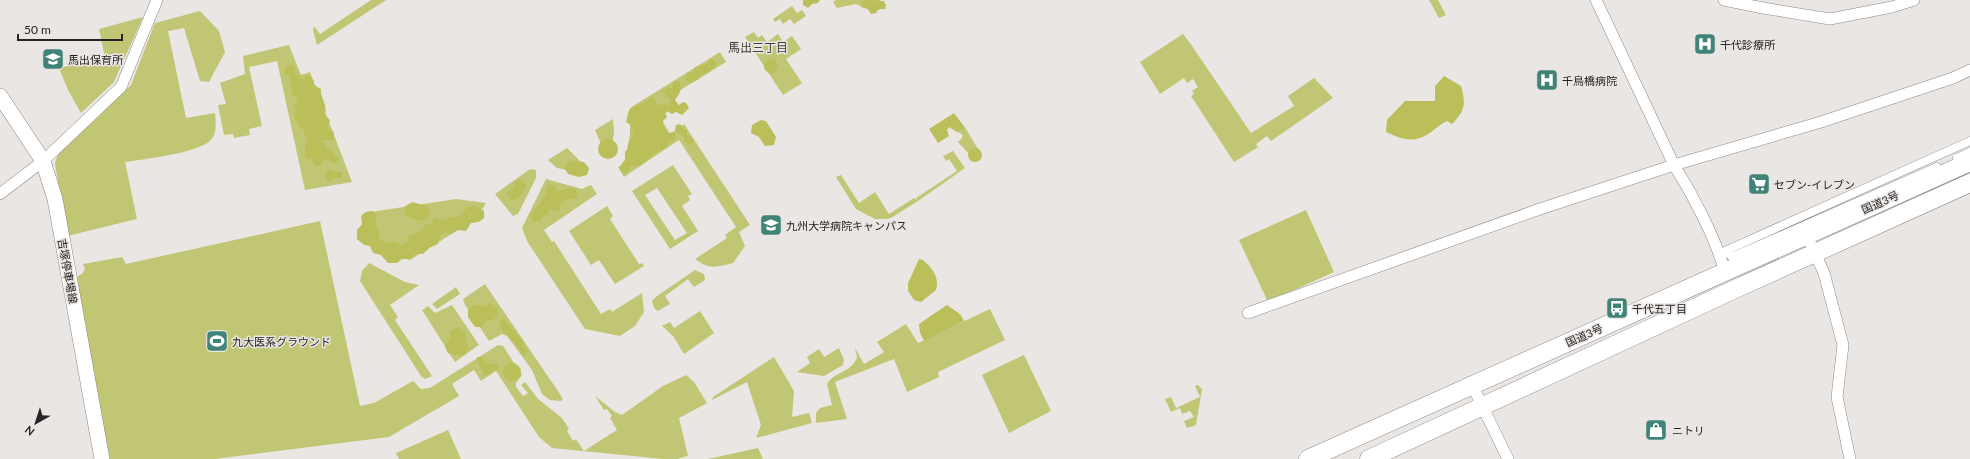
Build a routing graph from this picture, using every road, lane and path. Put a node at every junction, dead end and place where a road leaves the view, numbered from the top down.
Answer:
1 (157, 0) edge
2 (1596, 0) edge
3 (1724, 0) edge
4 (1914, 0) edge
5 (1970, 70) edge
6 (0, 96) edge
7 (1970, 141) edge
8 (1970, 152) edge
9 (43, 161) junction
10 (1970, 162) edge
11 (1674, 165) junction
12 (1970, 183) edge
13 (0, 194) edge
14 (1806, 234) junction
15 (1814, 254) junction
16 (1725, 272) junction
17 (1248, 313) dead end
18 (1472, 385) junction
19 (1482, 405) junction
20 (102, 459) edge
21 (1308, 459) edge
22 (1369, 459) edge
23 (1508, 459) edge
24 (1850, 459) edge

1 - 9 street
2 - 11 street
3 - 4 street
5 - 11 street
6 - 9 main road, 吉塚停車場線
7 - 8 street
9 - 13 street
9 - 20 main road, 吉塚停車場線
10 - 14 highway, 国道3号
11 - 16 street
11 - 17 street
12 - 15 highway, 国道3号
14 - 15 street
14 - 16 highway, 国道3号
15 - 19 highway, 国道3号
15 - 24 street
16 - 18 highway, 国道3号
18 - 19 street
18 - 21 highway, 国道3号
19 - 22 highway, 国道3号
19 - 23 street

